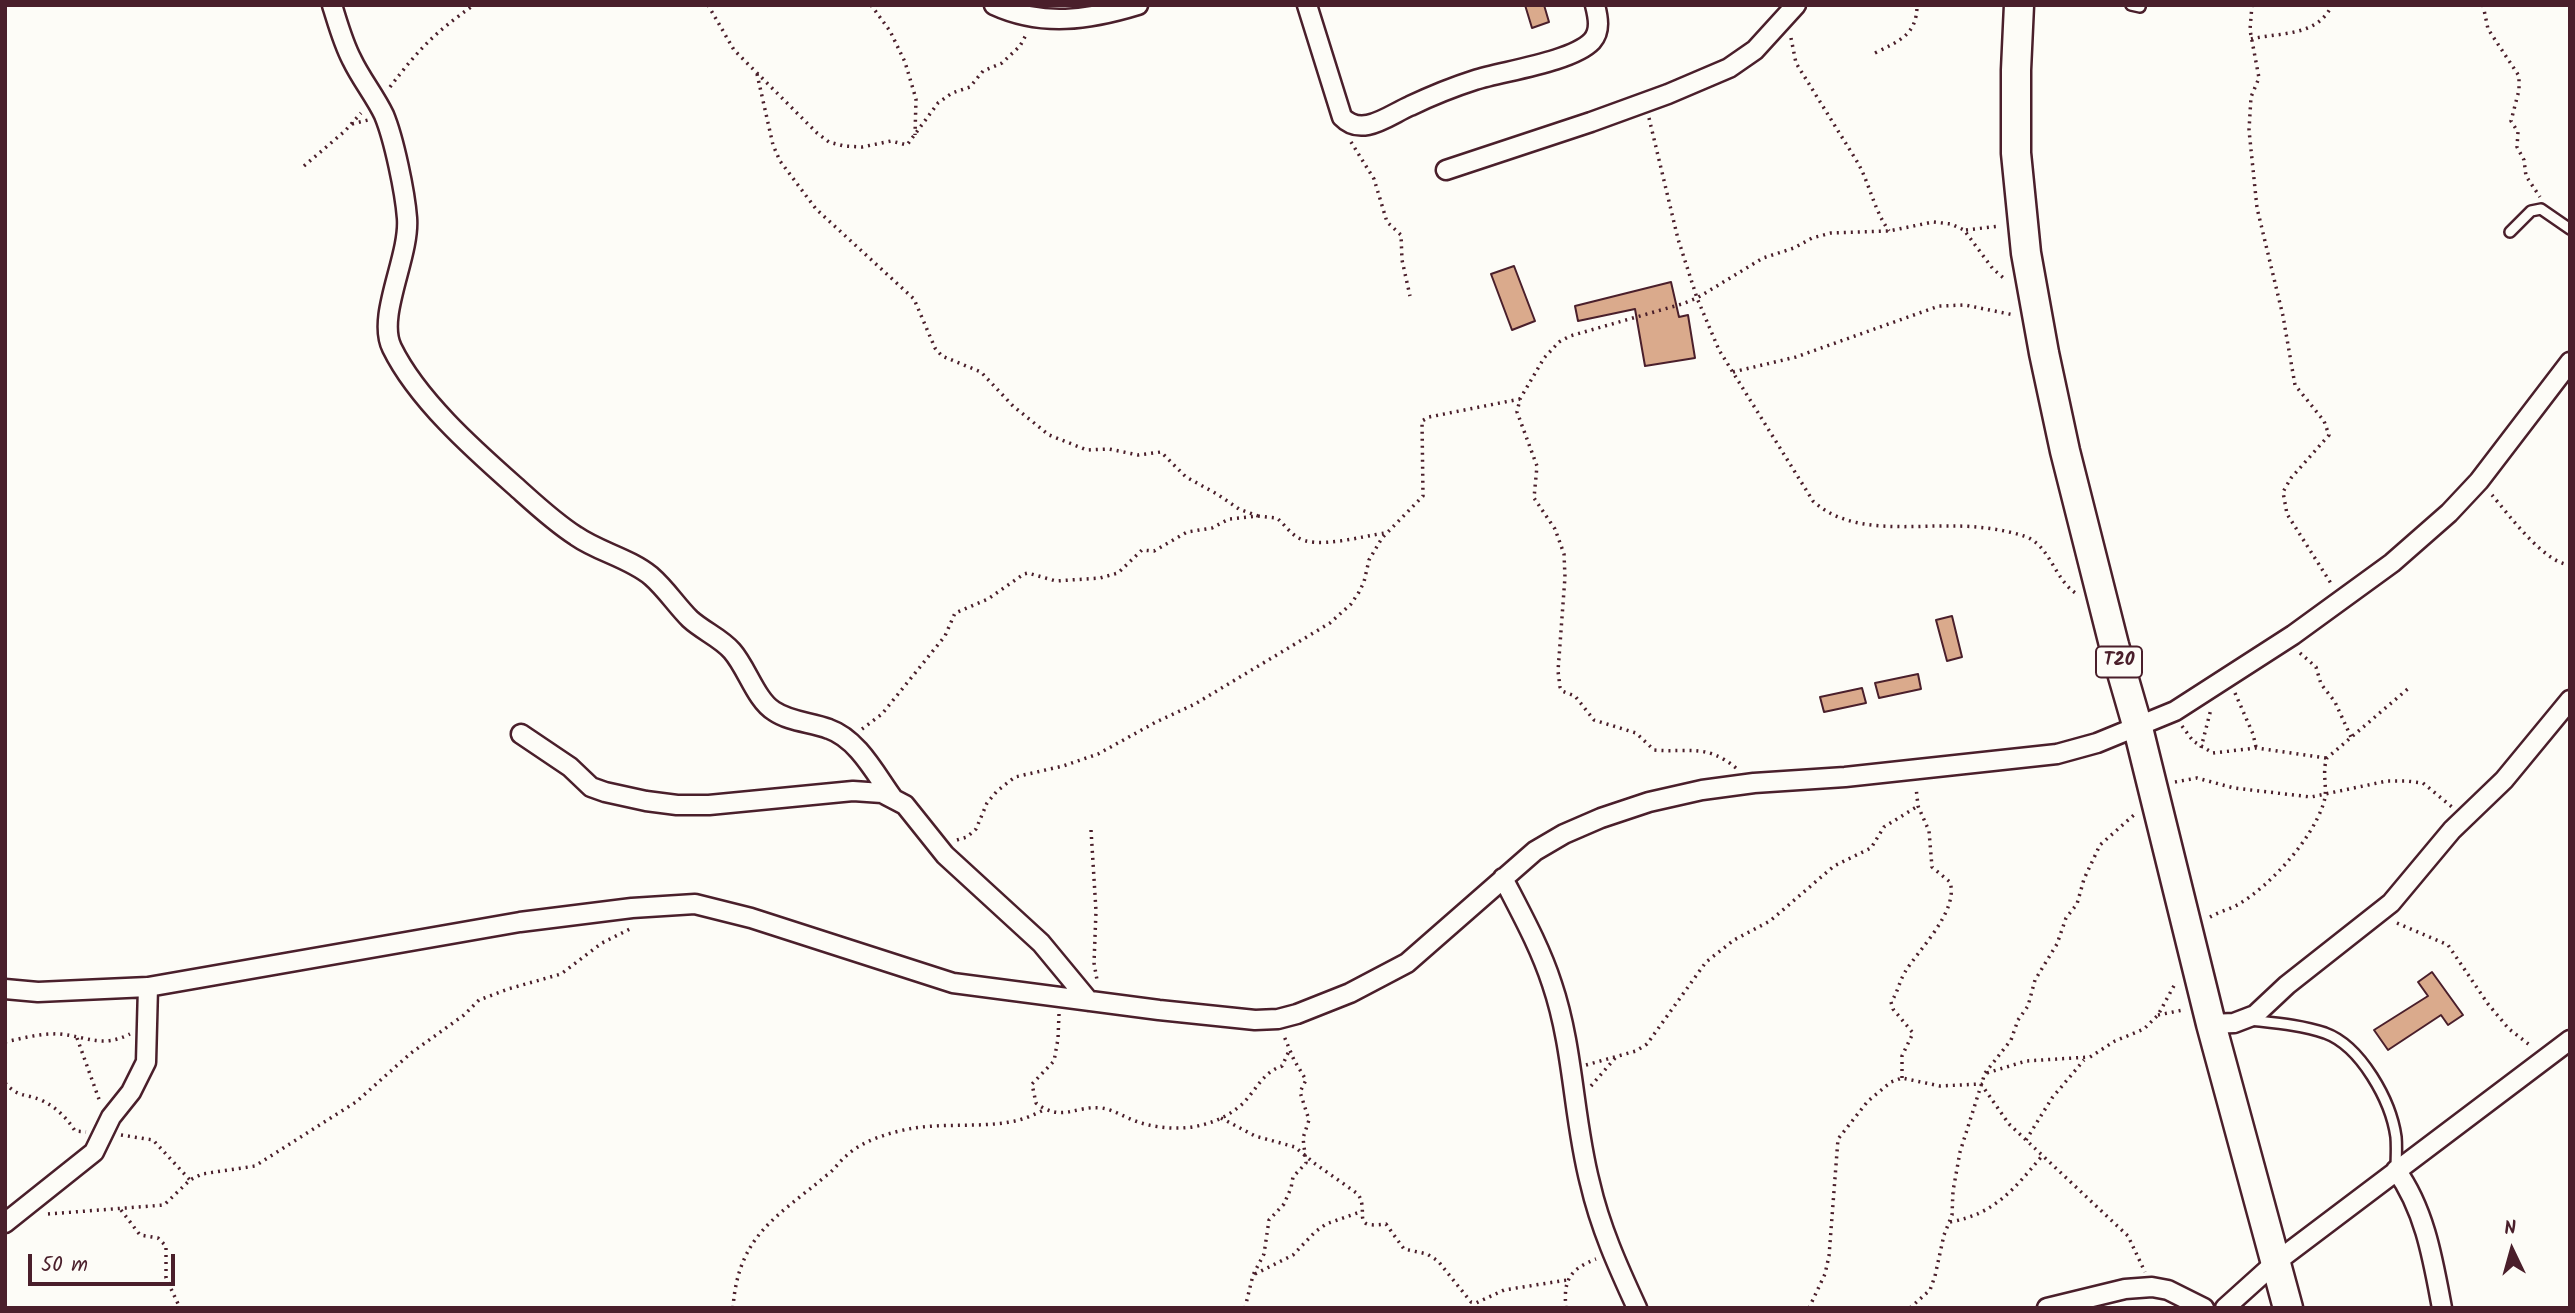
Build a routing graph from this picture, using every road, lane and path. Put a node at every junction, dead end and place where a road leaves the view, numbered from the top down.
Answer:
1 (332, 5) edge
2 (474, 5) edge
3 (708, 5) edge
4 (871, 5) edge
5 (994, 5) edge
6 (1138, 5) edge
7 (1307, 5) edge
8 (1595, 5) edge
9 (1917, 5) edge
10 (2019, 5) edge
11 (2252, 5) edge
12 (2332, 5) edge
13 (2483, 5) edge
14 (1793, 8) edge
15 (1031, 17) junction
16 (2251, 39) junction
17 (1875, 53) dead end
18 (757, 74) junction
19 (1645, 102) junction
20 (377, 103) junction
21 (1342, 117) junction
22 (915, 135) junction
23 (304, 166) dead end
24 (1446, 170) dead end
25 (2541, 209) junction
26 (2023, 223) junction
27 (2570, 229) edge
28 (1889, 230) junction
29 (1964, 230) junction
30 (2510, 232) dead end
31 (1410, 296) dead end
32 (1697, 298) junction
33 (2035, 304) junction
34 (2570, 362) edge
35 (1732, 372) junction
36 (1520, 399) junction
37 (2479, 481) junction
38 (1258, 516) junction
39 (1386, 533) junction
40 (2570, 565) edge
41 (2343, 601) junction
42 (2104, 605) junction
43 (2293, 635) junction
44 (2221, 683) junction
45 (2410, 687) dead end
46 (2570, 700) edge
47 (2175, 711) junction
48 (2138, 728) junction
49 (520, 734) dead end
50 (2351, 737) junction
51 (855, 747) junction
52 (2201, 748) junction
53 (2256, 748) junction
54 (2327, 758) junction
55 (1915, 768) junction
56 (1754, 783) junction
57 (2154, 792) junction
58 (2326, 795) junction
59 (893, 798) junction
60 (1918, 806) junction
61 (2463, 818) junction
62 (1091, 830) dead end
63 (934, 841) junction
64 (1503, 878) junction
65 (2380, 913) junction
66 (639, 927) dead end
67 (148, 987) junction
68 (5, 989) edge
69 (1058, 998) junction
70 (1096, 1001) junction
71 (1278, 1019) junction
72 (2245, 1020) junction
73 (148, 1022) junction
74 (2211, 1024) junction
75 (77, 1038) junction
76 (2570, 1040) edge
77 (5, 1042) edge
78 (1289, 1051) junction
79 (2550, 1055) junction
80 (1616, 1057) junction
81 (2084, 1059) dead end
82 (1571, 1070) junction
83 (1902, 1078) junction
84 (1981, 1084) junction
85 (1576, 1103) junction
86 (1044, 1110) junction
87 (1221, 1118) junction
88 (107, 1125) junction
89 (2026, 1140) junction
90 (2042, 1156) junction
91 (1307, 1158) junction
92 (2396, 1170) junction
93 (119, 1208) junction
94 (1361, 1212) junction
95 (12, 1218) edge
96 (1950, 1222) junction
97 (1612, 1253) junction
98 (2276, 1262) junction
99 (1253, 1275) junction
100 (1567, 1280) junction
101 (2152, 1287) junction
102 (180, 1308) edge
103 (733, 1308) edge
104 (1245, 1308) edge
105 (1566, 1308) edge
106 (1637, 1308) edge
107 (1809, 1308) edge
108 (1910, 1308) edge
109 (2047, 1308) edge
110 (2204, 1308) edge
111 (2225, 1308) edge
112 (2288, 1308) edge
113 (2442, 1308) edge

1 - 20 street
2 - 20 path
3 - 18 path
4 - 22 path
5 - 15 street
6 - 15 street
7 - 21 street
8 - 21 street
9 - 17 path
10 - 26 main road, T20
11 - 16 path
12 - 16 path
13 - 25 path
14 - 19 street
14 - 28 path
15 - 22 path
16 - 41 path
18 - 22 path
18 - 38 path
19 - 24 street
19 - 32 path
20 - 23 path
20 - 51 street
21 - 31 path
25 - 27 lane
25 - 30 lane
26 - 29 path
26 - 33 main road, T20
28 - 29 path
28 - 32 path
29 - 33 path
32 - 35 path
32 - 36 path
33 - 35 path
33 - 42 main road, T20
34 - 37 street
35 - 42 path
36 - 39 path
36 - 56 path
37 - 40 path
37 - 41 street
38 - 39 path
38 - 51 path
39 - 63 path
41 - 43 street
42 - 48 main road, T20
43 - 44 street
43 - 50 path
44 - 47 street
44 - 52 path
44 - 53 path
45 - 50 path
46 - 61 street
47 - 48 street
47 - 52 path
48 - 55 street
48 - 57 main road, T20
49 - 59 street
50 - 54 path
51 - 59 street
52 - 53 path
53 - 54 path
54 - 58 path
55 - 56 street
55 - 60 path
56 - 64 street
57 - 58 path
57 - 74 main road, T20
57 - 84 path
58 - 61 path
59 - 63 street
60 - 80 path
60 - 83 path
61 - 65 street
62 - 70 path
63 - 70 street
64 - 71 street
64 - 82 street
65 - 72 street
65 - 79 path
66 - 93 path
67 - 68 street
67 - 69 street
67 - 73 street
69 - 70 street
69 - 86 path
70 - 71 street
71 - 78 path
72 - 74 street
72 - 92 lane
73 - 75 path
73 - 88 street
74 - 98 main road, T20
75 - 77 path
75 - 88 path
76 - 79 street
78 - 87 path
78 - 91 path
79 - 92 street
80 - 82 path
80 - 85 path
81 - 89 path
82 - 85 street
83 - 84 path
83 - 107 path
84 - 89 path
84 - 96 path
85 - 97 street
86 - 87 path
86 - 103 path
87 - 91 path
88 - 95 street
89 - 90 path
90 - 96 path
90 - 101 path
91 - 94 path
91 - 99 path
92 - 98 street
92 - 113 street
93 - 95 path
93 - 102 path
94 - 99 path
94 - 100 path
96 - 108 path
97 - 100 path
97 - 106 street
98 - 111 street
98 - 112 main road, T20
99 - 104 path
100 - 105 path
101 - 109 street
101 - 110 street

